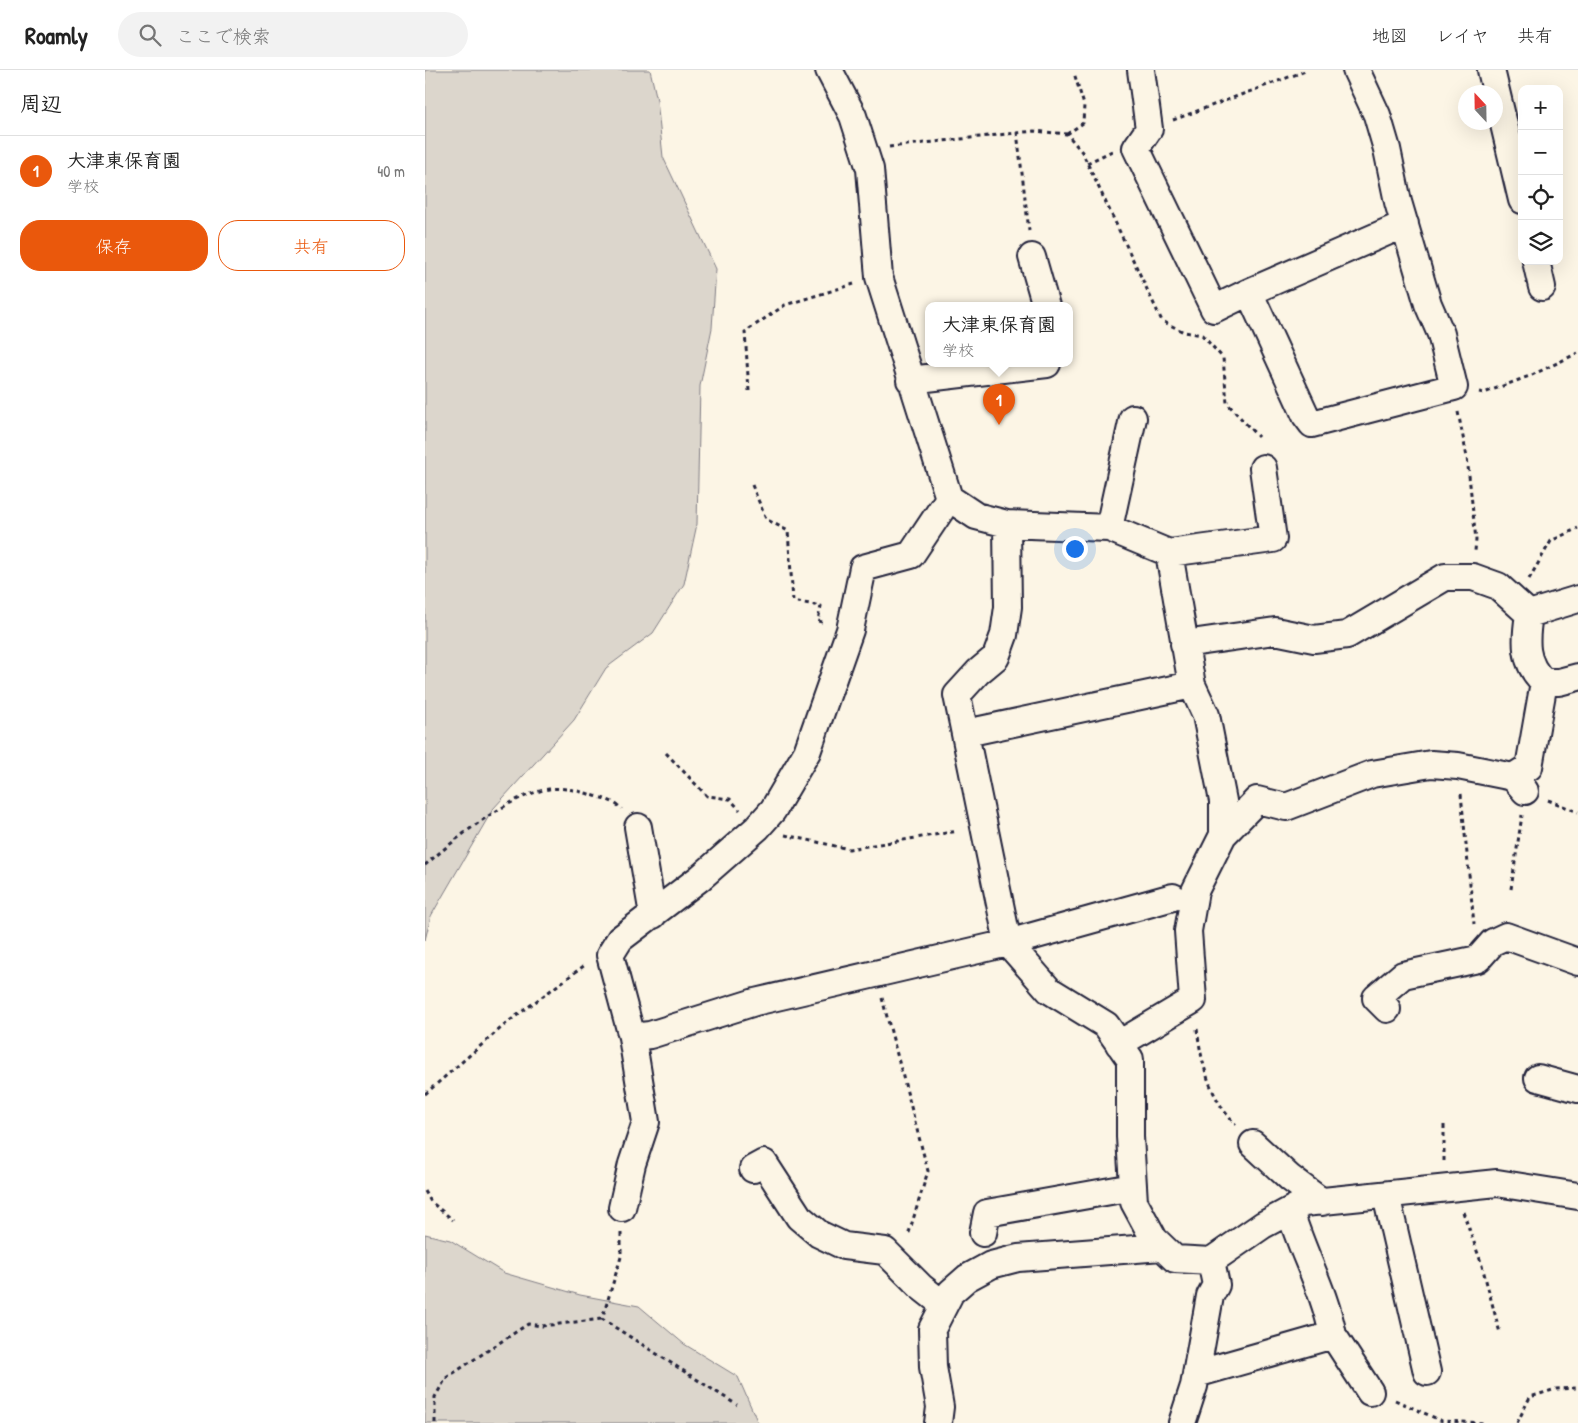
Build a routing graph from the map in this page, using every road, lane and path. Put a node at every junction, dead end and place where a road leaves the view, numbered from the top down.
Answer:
1 (829, 70) edge
2 (1141, 70) edge
3 (1308, 70) edge
4 (1356, 70) edge
5 (1491, 70) edge
6 (1074, 73) dead end
7 (1149, 129) junction
8 (1017, 132) junction
9 (1067, 134) junction
10 (864, 150) junction
11 (1518, 183) edge
12 (1405, 224) junction
13 (1032, 257) joint
14 (1537, 265) edge
15 (879, 277) junction
16 (1542, 287) dead end
17 (1249, 292) junction
18 (1045, 302) edge
19 (1578, 353) edge
20 (1022, 367) edge
21 (911, 380) junction
22 (1454, 386) junction
23 (749, 391) dead end
24 (1133, 418) dead end
25 (1258, 437) dead end
26 (1263, 468) dead end
27 (753, 484) dead end
28 (949, 498) junction
29 (1007, 524) junction
30 (1109, 528) junction
31 (1578, 528) edge
32 (1169, 553) junction
33 (1473, 577) junction
34 (1578, 599) edge
35 (1522, 608) junction
36 (850, 630) junction
37 (1185, 644) junction
38 (1578, 677) edge
39 (1544, 682) junction
40 (1192, 685) junction
41 (966, 733) junction
42 (666, 753) dead end
43 (1458, 766) junction
44 (1519, 784) junction
45 (1578, 812) edge
46 (638, 826) joint
47 (983, 827) junction
48 (757, 828) junction
49 (1223, 836) junction
50 (425, 865) edge
51 (1511, 889) dead end
52 (1173, 897) dead end
53 (653, 915) junction
54 (1008, 943) junction
55 (1478, 959) junction
56 (1578, 962) edge
57 (588, 963) dead end
58 (876, 975) junction
59 (1193, 1000) junction
60 (1387, 1008) dead end
61 (633, 1037) junction
62 (1119, 1044) junction
63 (1538, 1078) dead end
64 (1578, 1089) edge
65 (425, 1094) edge
66 (1444, 1125) dead end
67 (1253, 1144) joint
68 (753, 1169) dead end
69 (1133, 1187) junction
70 (1455, 1188) junction
71 (425, 1191) edge
72 (1421, 1192) junction
73 (1386, 1195) junction
74 (1578, 1196) edge
75 (1322, 1202) junction
76 (622, 1208) joint
77 (1290, 1211) junction
78 (453, 1220) dead end
79 (983, 1233) dead end
80 (1162, 1247) junction
81 (1211, 1261) junction
82 (899, 1265) junction
83 (944, 1304) junction
84 (602, 1319) junction
85 (1500, 1332) dead end
86 (1333, 1335) junction
87 (1427, 1372) dead end
88 (1196, 1374) junction
89 (1578, 1388) edge
90 (1370, 1392) joint
91 (737, 1405) dead end
92 (435, 1423) edge
93 (938, 1423) edge
94 (1182, 1423) edge
95 (1485, 1423) edge
96 (1517, 1423) edge

1 - 10 street
2 - 7 street
3 - 7 path
4 - 12 street
5 - 11 street
6 - 9 path
7 - 17 street
8 - 9 path
8 - 10 path
8 - 13 path
9 - 25 path
10 - 15 street
12 - 17 street
12 - 22 street
13 - 18 street
14 - 16 street
15 - 21 street
15 - 23 path
17 - 22 street
19 - 22 path
20 - 21 street
21 - 28 street
22 - 33 path
24 - 30 street
26 - 32 street
27 - 36 path
28 - 29 street
28 - 36 street
29 - 30 street
29 - 41 street
30 - 32 street
31 - 35 path
32 - 37 street
33 - 35 street
33 - 37 street
34 - 35 street
35 - 39 street
36 - 48 street
37 - 40 street
38 - 39 street
39 - 44 street
40 - 41 street
40 - 49 street
41 - 47 street
42 - 48 path
43 - 44 street
43 - 49 street
43 - 55 path
44 - 45 path
44 - 51 path
46 - 50 path
46 - 53 street
47 - 48 path
47 - 54 street
48 - 53 street
49 - 59 street
52 - 54 street
53 - 61 street
54 - 58 street
54 - 62 street
55 - 56 street
55 - 60 street
57 - 65 path
58 - 61 street
58 - 82 path
59 - 62 street
59 - 67 path
61 - 76 street
62 - 69 street
63 - 64 street
66 - 72 path
67 - 75 street
68 - 82 street
69 - 79 street
69 - 80 street
70 - 72 street
70 - 74 street
70 - 85 path
71 - 78 path
72 - 73 street
73 - 75 street
73 - 87 street
75 - 77 street
76 - 84 path
77 - 81 street
77 - 86 street
80 - 81 street
80 - 83 street
81 - 88 street
82 - 83 street
83 - 93 street
84 - 91 path
84 - 92 path
86 - 88 street
86 - 90 street
88 - 94 street
89 - 96 path
90 - 95 path

